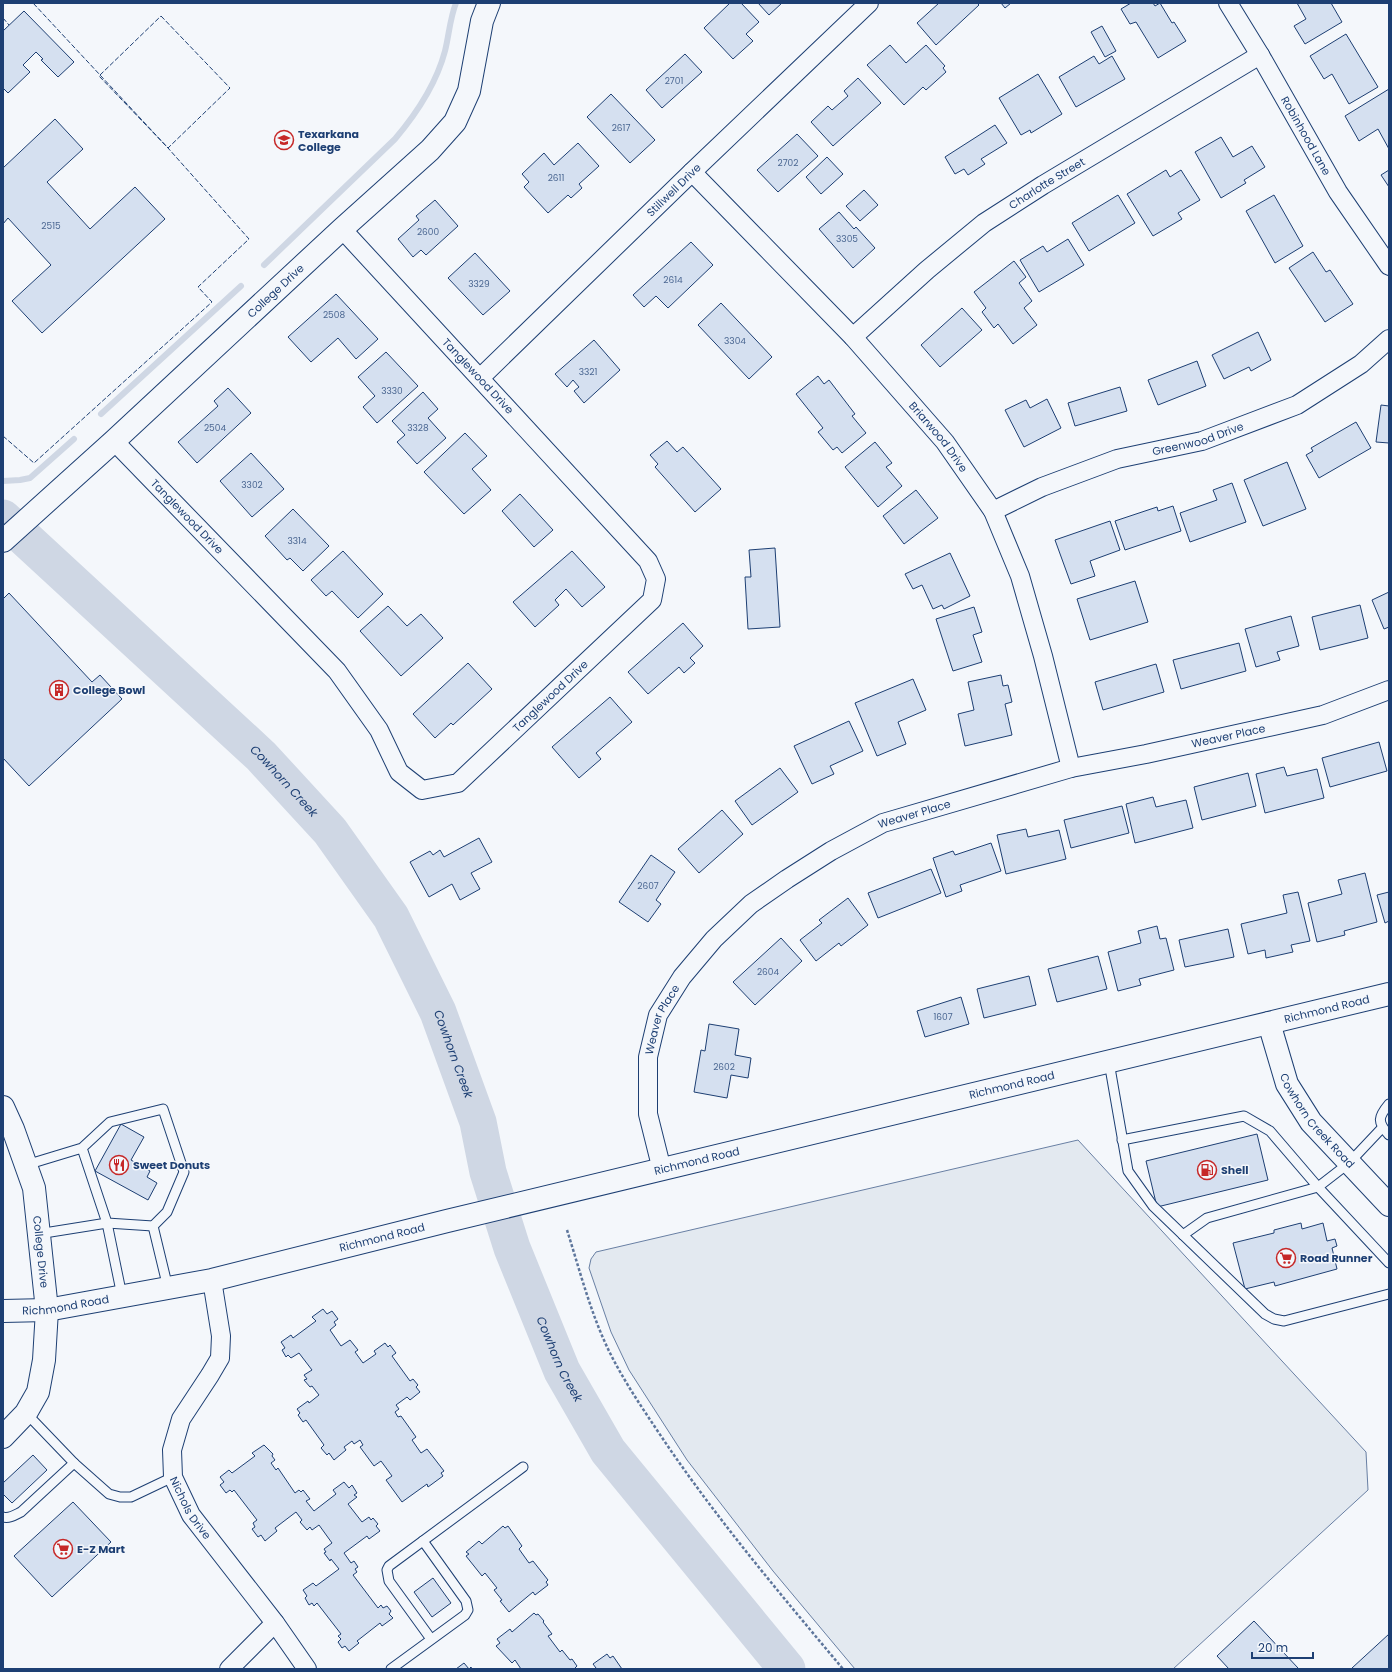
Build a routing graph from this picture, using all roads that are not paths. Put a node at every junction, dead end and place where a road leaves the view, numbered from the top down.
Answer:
1 (489, 3) edge
2 (869, 3) edge
3 (1228, 3) edge
4 (1260, 55) junction
5 (692, 172) junction
6 (342, 229) junction
7 (1389, 266) edge
8 (853, 338) junction
9 (1389, 339) edge
10 (480, 378) junction
11 (114, 441) junction
12 (993, 511) junction
13 (3, 541) edge
14 (1389, 690) edge
15 (1071, 768) junction
16 (1389, 994) edge
17 (1269, 1023) junction
18 (1109, 1062) junction
19 (1389, 1104) edge
20 (3, 1107) edge
21 (1382, 1128) junction
22 (1389, 1135) edge
23 (1122, 1140) junction
24 (82, 1148) junction
25 (1349, 1163) junction
26 (26, 1165) junction
27 (662, 1170) junction
28 (1318, 1187) junction
29 (1389, 1205) edge
30 (107, 1223) junction
31 (153, 1226) junction
32 (38, 1234) junction
33 (1183, 1235) junction
34 (1389, 1263) edge
35 (212, 1280) junction
36 (168, 1288) junction
37 (1389, 1294) edge
38 (122, 1296) junction
39 (47, 1310) junction
40 (3, 1312) edge
41 (26, 1413) junction
42 (3, 1437) edge
43 (74, 1463) junction
44 (523, 1467) dead end
45 (173, 1478) junction
46 (3, 1517) edge
47 (423, 1541) junction
48 (275, 1623) junction
49 (431, 1639) junction
50 (229, 1669) edge
51 (307, 1669) edge
52 (391, 1669) edge

1 - 6 main road, College Drive
2 - 5 street, Stillwell Drive
3 - 4 street, Robinhood Lane
4 - 7 street, Robinhood Lane
4 - 8 street, Charlotte Street
5 - 8 street, Briarwood Drive
5 - 10 street, Stillwell Drive
6 - 10 street, Tanglewood Drive
6 - 11 main road, College Drive
8 - 12 street, Briarwood Drive
9 - 12 street, Greenwood Drive
10 - 11 street, Tanglewood Drive
11 - 13 main road, College Drive
12 - 15 street, Briarwood Drive
14 - 15 street, Weaver Place
15 - 27 street, Weaver Place
16 - 17 main road, Richmond Road
17 - 18 main road, Richmond Road
17 - 25 main road, Cowhorn Creek Road
18 - 23 lane
18 - 27 main road, Richmond Road
19 - 21 lane
20 - 26 main road, College Drive
21 - 22 lane
21 - 25 lane
23 - 28 lane
23 - 33 lane
24 - 26 lane
24 - 30 lane
24 - 31 lane
25 - 28 lane
25 - 29 main road, Cowhorn Creek Road
26 - 32 main road, College Drive
27 - 35 main road, Richmond Road
28 - 33 lane
28 - 34 lane
30 - 31 lane
30 - 32 lane
30 - 38 lane
31 - 36 lane
32 - 39 main road, College Drive
33 - 37 lane
35 - 36 main road, Richmond Road
35 - 45 street, Nichols Drive
36 - 38 main road, Richmond Road
38 - 39 main road, Richmond Road
39 - 40 main road, Richmond Road
39 - 41 main road, College Drive
41 - 42 main road, College Drive
41 - 43 lane
43 - 45 lane
43 - 46 lane
44 - 47 lane
45 - 48 street, Nichols Drive
47 - 49 lane
47 - 49 lane
48 - 50 street
48 - 51 street, Nichols Drive
49 - 52 lane

